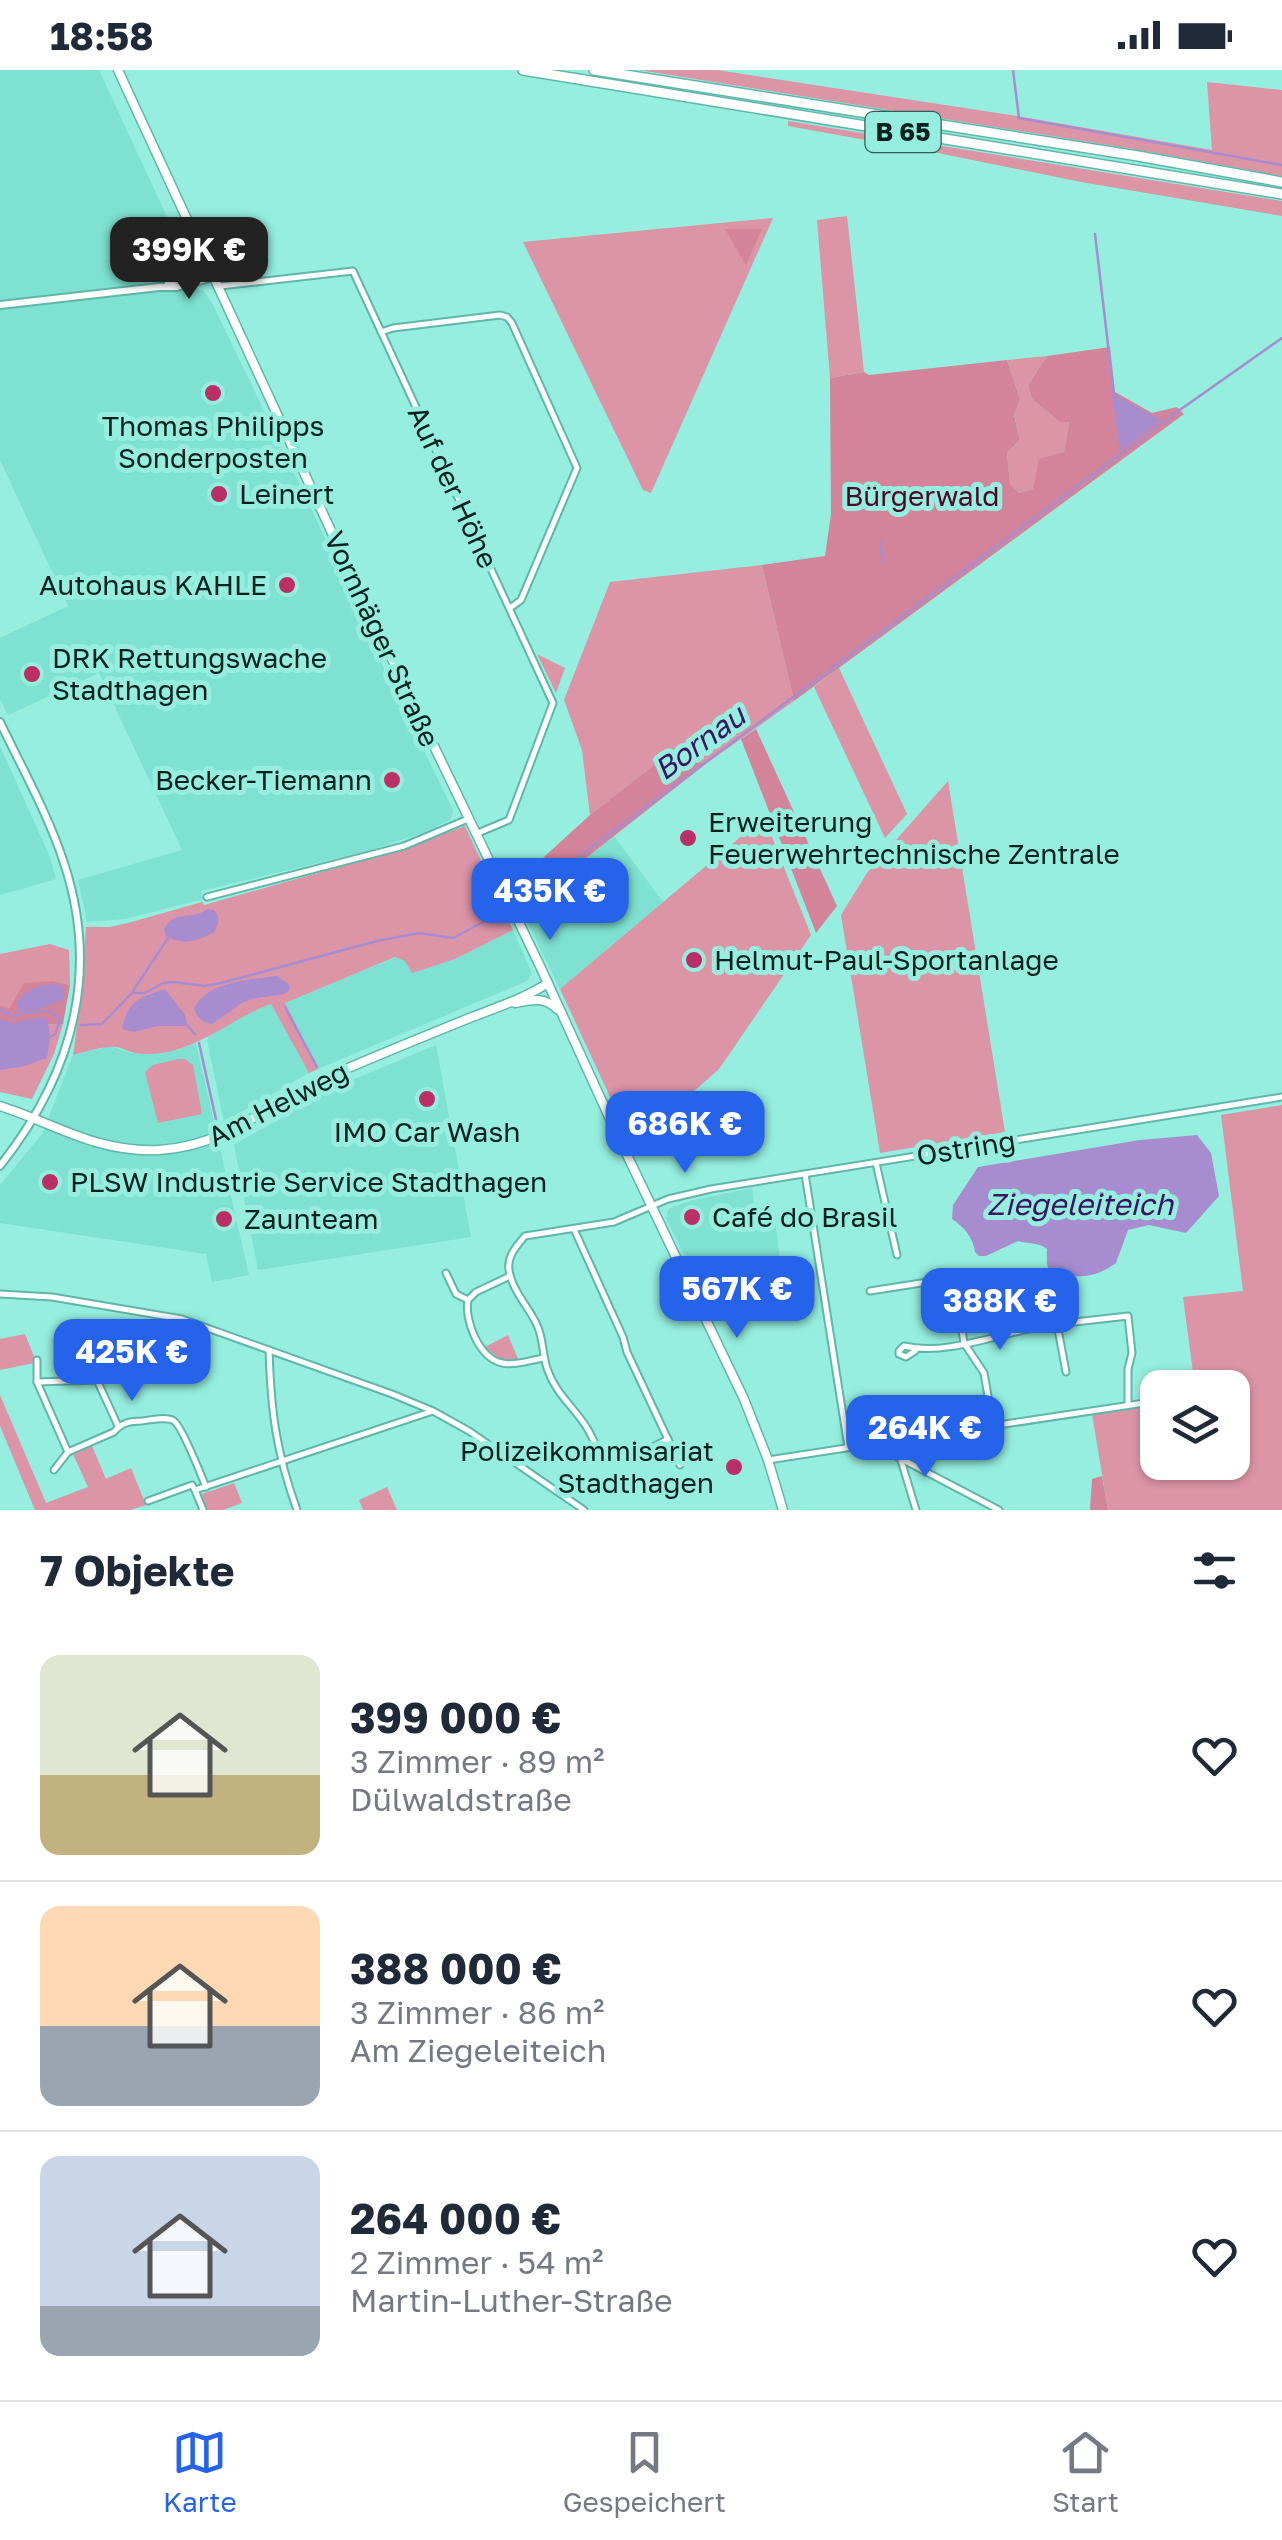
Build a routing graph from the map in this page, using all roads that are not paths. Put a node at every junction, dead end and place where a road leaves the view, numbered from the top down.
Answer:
1 (118, 70) edge
2 (524, 70) edge
3 (594, 70) edge
4 (1282, 182) edge
5 (1282, 194) edge
6 (186, 222) junction
7 (208, 266) junction
8 (213, 277) junction
9 (183, 278) junction
10 (159, 287) junction
11 (217, 287) junction
12 (0, 304) edge
13 (381, 332) junction
14 (510, 608) junction
15 (0, 722) edge
16 (468, 819) junction
17 (475, 834) junction
18 (207, 897) dead end
19 (548, 983) junction
20 (502, 1005) junction
21 (564, 1016) junction
22 (1282, 1097) edge
23 (0, 1106) edge
24 (34, 1119) junction
25 (876, 1163) junction
26 (0, 1166) edge
27 (804, 1174) junction
28 (652, 1206) junction
29 (574, 1229) junction
30 (897, 1255) dead end
31 (446, 1273) dead end
32 (510, 1276) junction
33 (870, 1291) dead end
34 (0, 1294) edge
35 (468, 1300) junction
36 (1058, 1324) junction
37 (964, 1344) junction
38 (270, 1350) junction
39 (915, 1351) dead end
40 (544, 1358) junction
41 (37, 1360) dead end
42 (1066, 1372) dead end
43 (36, 1382) junction
44 (1140, 1403) edge
45 (1128, 1405) junction
46 (433, 1411) junction
47 (993, 1425) junction
48 (118, 1426) junction
49 (668, 1440) junction
50 (885, 1442) junction
51 (848, 1448) junction
52 (68, 1452) junction
53 (901, 1459) junction
54 (768, 1460) junction
55 (281, 1462) junction
56 (680, 1465) dead end
57 (54, 1470) dead end
58 (206, 1487) junction
59 (195, 1490) junction
60 (148, 1502) dead end
61 (203, 1510) edge
62 (297, 1510) edge
63 (584, 1510) edge
64 (783, 1510) edge
65 (916, 1510) edge
66 (998, 1510) edge

1 - 6 main road, Vornhäger Straße
2 - 5 highway, B 65
3 - 4 highway, B 65
6 - 7 main road, Vornhäger Straße
6 - 9 street
7 - 8 main road, Vornhäger Straße
7 - 9 street
8 - 10 street
8 - 11 main road, Vornhäger Straße
9 - 10 street
10 - 12 street
11 - 13 street, Auf der Höhe
11 - 16 main road, Vornhäger Straße
13 - 14 street, Auf der Höhe
13 - 14 street
14 - 17 street, Auf der Höhe
15 - 24 street
16 - 17 main road, Vornhäger Straße
16 - 18 street
17 - 19 main road, Vornhäger Straße
19 - 20 main road, Am Helweg
19 - 21 main road, Vornhäger Straße
20 - 21 main road
20 - 24 main road, Am Helweg
21 - 28 main road, Vornhäger Straße
22 - 25 street, Ostring
23 - 24 main road, Am Helweg
24 - 26 street
25 - 27 street, Ostring
25 - 30 street
27 - 28 street, Ostring
27 - 51 street
28 - 29 street
28 - 54 main road, Vornhäger Straße
29 - 32 street
29 - 49 street
31 - 35 street
32 - 35 street
32 - 40 street
33 - 37 street
34 - 38 street
35 - 40 street
36 - 37 street
36 - 42 street
36 - 45 street
37 - 39 street
37 - 47 street
38 - 46 street
38 - 55 street
40 - 49 street
41 - 43 street
43 - 48 street
43 - 52 street
44 - 45 street
45 - 47 street
46 - 55 street
46 - 63 street
47 - 50 street
48 - 52 street
48 - 58 street
49 - 56 street
50 - 51 street
50 - 53 street
51 - 54 street
52 - 57 street
53 - 65 street
53 - 66 street
54 - 64 main road, Vornhäger Straße
55 - 58 street
55 - 62 street
58 - 59 street
59 - 60 street
59 - 61 street

